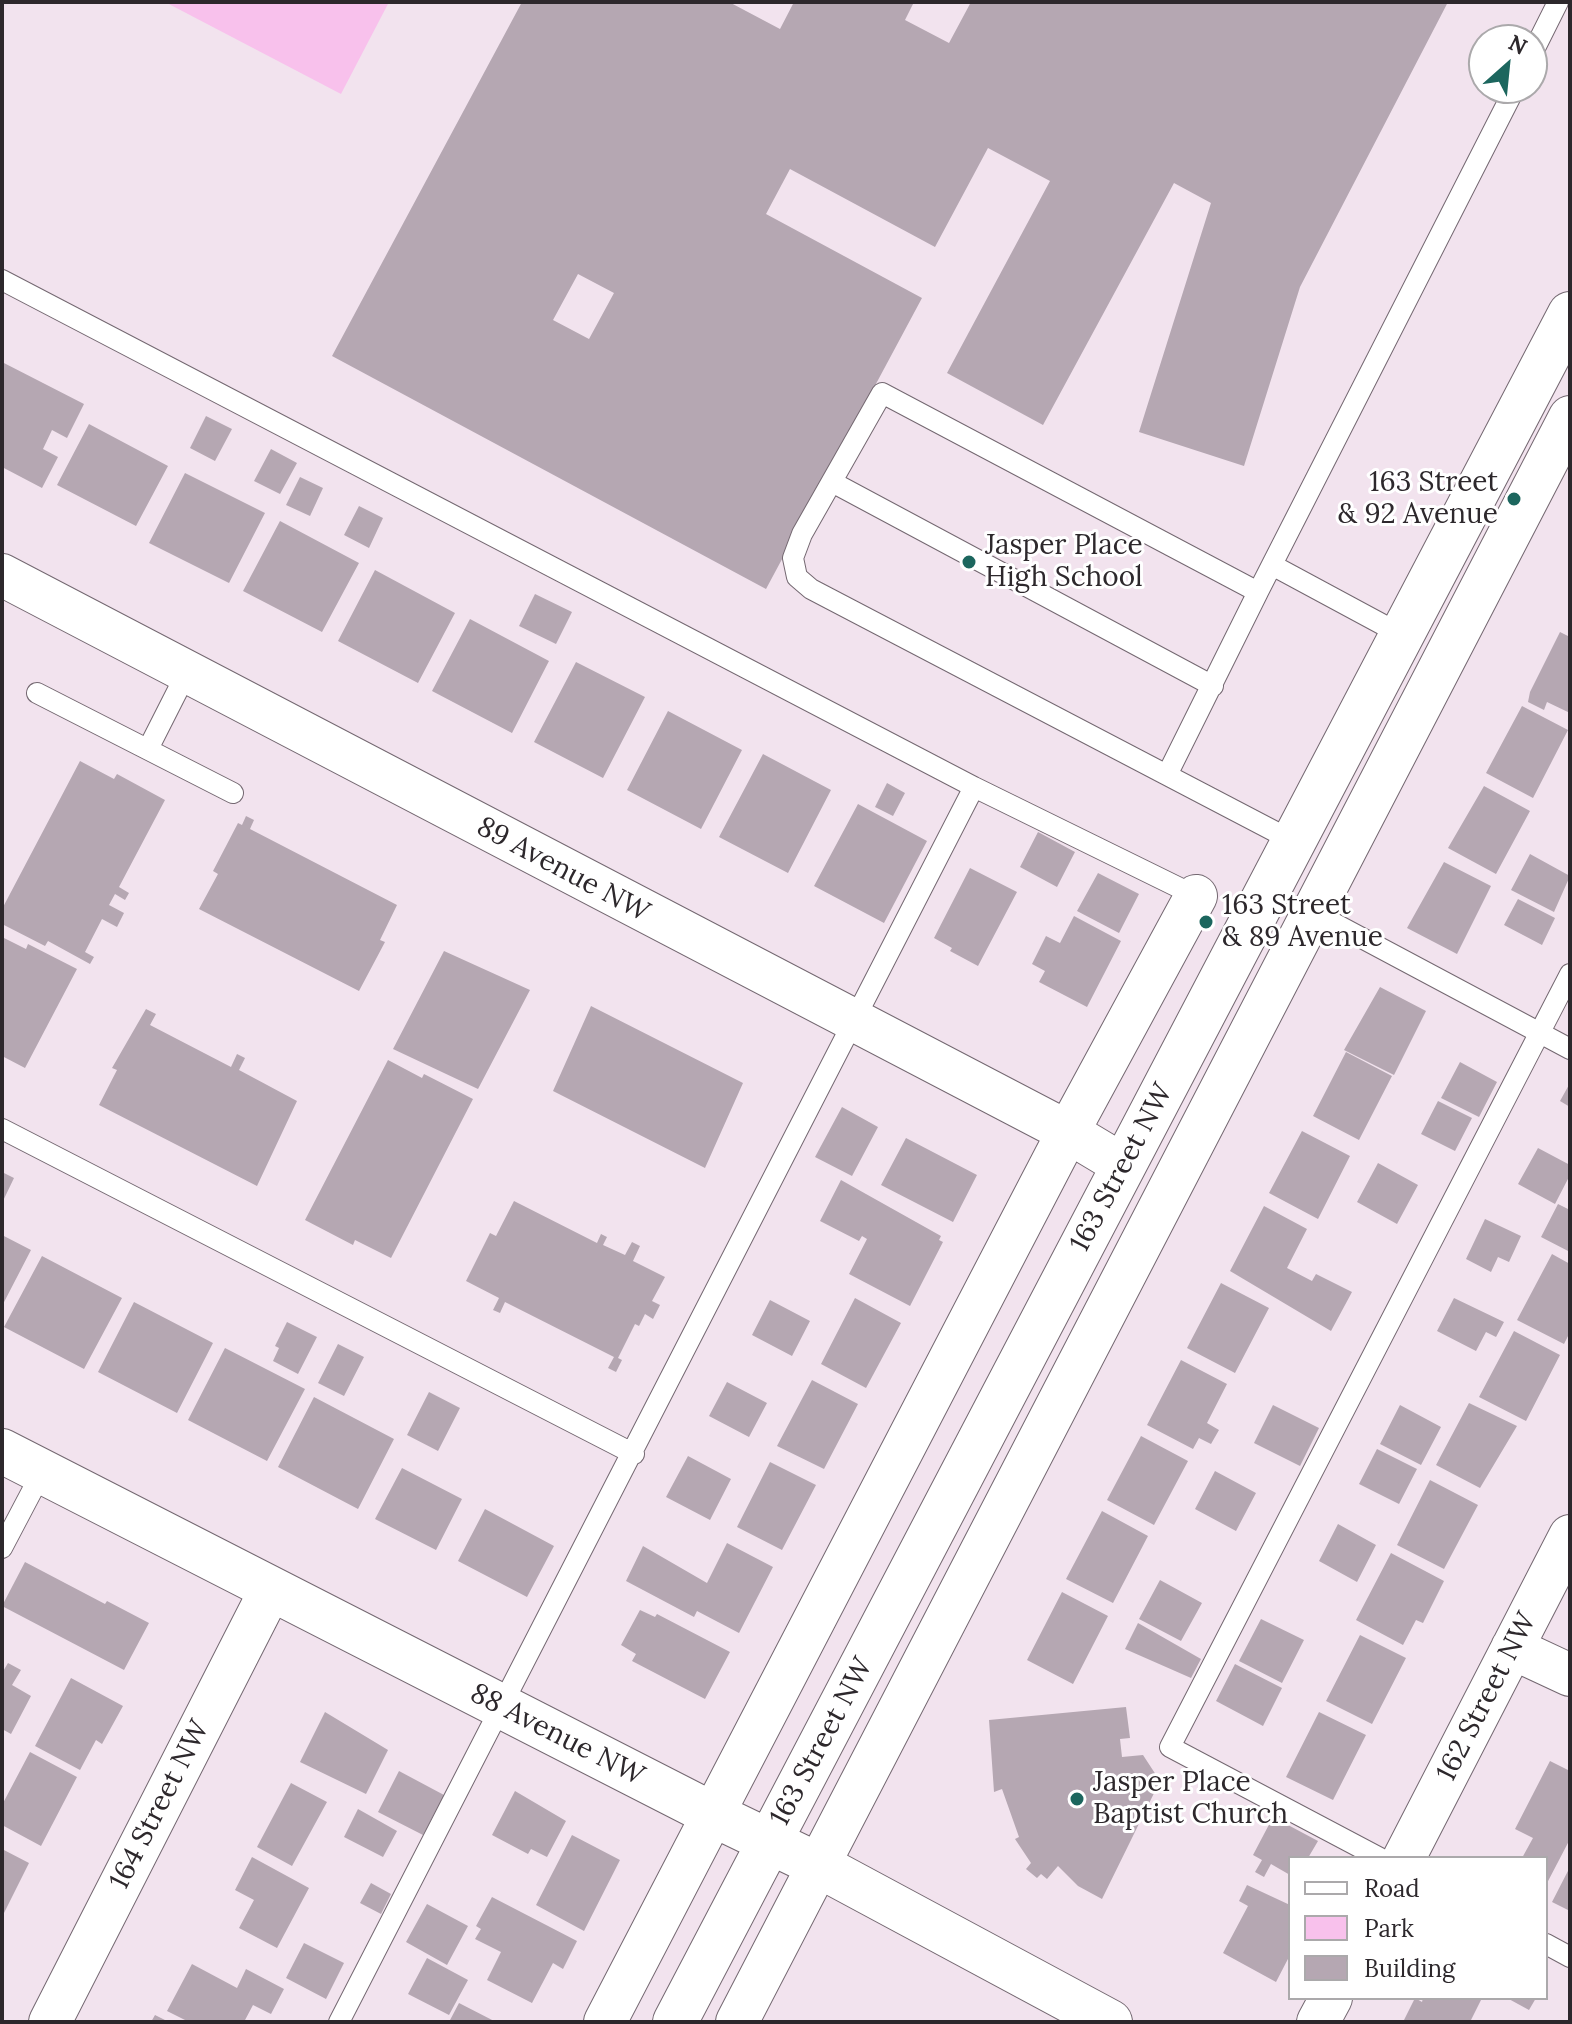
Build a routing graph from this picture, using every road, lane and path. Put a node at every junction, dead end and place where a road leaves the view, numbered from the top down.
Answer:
1 (1558, 2) edge
2 (1547, 24) edge
3 (1507, 104) edge
4 (2, 280) edge
5 (1570, 314) edge
6 (1570, 417) edge
7 (832, 482) junction
8 (1272, 565) junction
9 (2, 575) edge
10 (1258, 592) junction
11 (1402, 635) junction
12 (187, 672) junction
13 (1213, 686) junction
14 (37, 693) dead end
15 (148, 749) junction
16 (1167, 775) junction
17 (974, 787) junction
18 (233, 793) dead end
19 (1293, 841) junction
20 (1196, 896) joint
21 (1313, 912) junction
22 (1570, 974) edge
23 (855, 1023) junction
24 (1539, 1033) junction
25 (1570, 1049) edge
26 (2, 1129) edge
27 (1068, 1132) junction
28 (1123, 1165) junction
29 (2, 1451) edge
30 (634, 1454) junction
31 (42, 1472) junction
32 (1570, 1536) edge
33 (2, 1548) edge
34 (271, 1589) junction
35 (1512, 1648) junction
36 (1570, 1675) edge
37 (502, 1707) junction
38 (712, 1814) junction
39 (770, 1841) junction
40 (1376, 1856) edge
41 (1405, 1856) edge
42 (818, 1865) junction
43 (1548, 1945) edge
44 (1570, 1957) edge
45 (1330, 2000) edge
46 (50, 2022) edge
47 (339, 2022) edge
48 (605, 2022) edge
49 (675, 2022) edge
50 (737, 2022) edge
51 (1110, 2022) edge
52 (1318, 2022) edge

1 - 2 lane
3 - 8 lane
4 - 17 lane
5 - 11 main road, 163 Street NW
6 - 21 street, 163 Street NW
7 - 10 lane
7 - 13 lane
7 - 16 lane
8 - 10 lane
8 - 11 lane
9 - 12 street, 89 Avenue NW
10 - 13 lane
11 - 19 main road, 163 Street NW
12 - 15 lane
12 - 23 street, 89 Avenue NW
13 - 16 lane
14 - 15 lane
15 - 18 lane
16 - 19 lane
17 - 20 lane
17 - 23 lane
19 - 28 main road, 163 Street NW
20 - 27 street
21 - 24 lane
21 - 42 street, 163 Street NW
22 - 24 lane
23 - 27 street, 89 Avenue NW
23 - 30 lane
24 - 25 lane
24 - 40 lane
26 - 30 lane
27 - 28 street, 89 Avenue NW
27 - 38 street
28 - 39 main road, 163 Street NW
29 - 31 main road, 88 Avenue NW
30 - 37 lane
31 - 33 lane
31 - 34 main road, 88 Avenue NW
32 - 35 street, 162 Street NW
34 - 37 main road, 88 Avenue NW
34 - 46 street, 164 Street NW
35 - 36 street
35 - 41 street, 162 Street NW
37 - 38 main road, 88 Avenue NW
37 - 47 lane
38 - 39 main road, 88 Avenue NW
38 - 48 street
39 - 42 main road, 88 Avenue NW
39 - 49 main road, 163 Street NW
42 - 50 street, 163 Street NW
42 - 51 main road, 88 Avenue NW
43 - 44 lane
45 - 52 street

